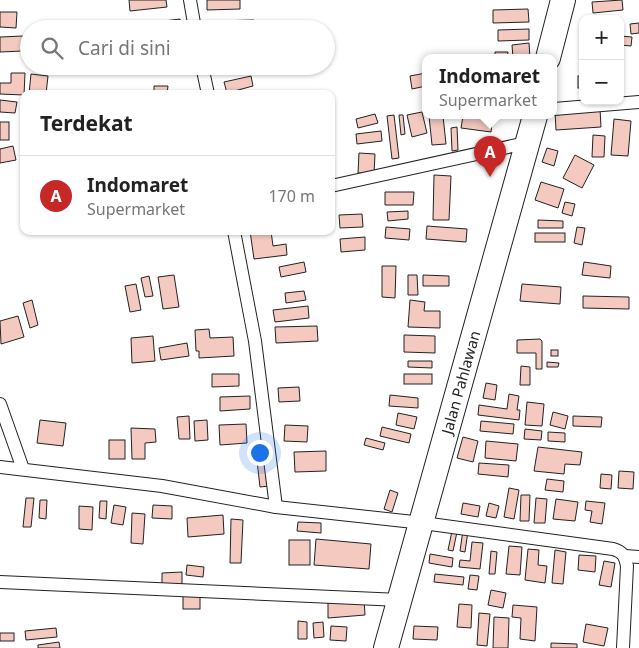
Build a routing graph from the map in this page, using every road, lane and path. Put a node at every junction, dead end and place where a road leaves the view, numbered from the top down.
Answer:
1 (190, 0) edge
2 (563, 0) edge
3 (193, 20) edge
4 (549, 54) edge
5 (204, 75) edge
6 (207, 90) edge
7 (639, 102) edge
8 (557, 109) edge
9 (534, 119) edge
10 (526, 143) junction
11 (335, 185) edge
12 (235, 235) edge
13 (0, 404) edge
14 (0, 467) edge
15 (23, 469) junction
16 (276, 507) junction
17 (423, 523) junction
18 (625, 556) junction
19 (639, 557) edge
20 (0, 582) edge
21 (400, 600) junction
22 (386, 648) edge
23 (623, 648) edge

1 - 3 street
2 - 4 highway
5 - 6 street
7 - 8 street
9 - 10 highway, Jalan Pahlawan
10 - 11 street
10 - 17 highway, Jalan Pahlawan
12 - 16 street
13 - 15 street
14 - 15 street
15 - 16 street
16 - 17 street
17 - 18 street
17 - 21 highway, Jalan Pahlawan
18 - 19 street
18 - 23 street
20 - 21 street
21 - 22 highway, Jalan Pahlawan

